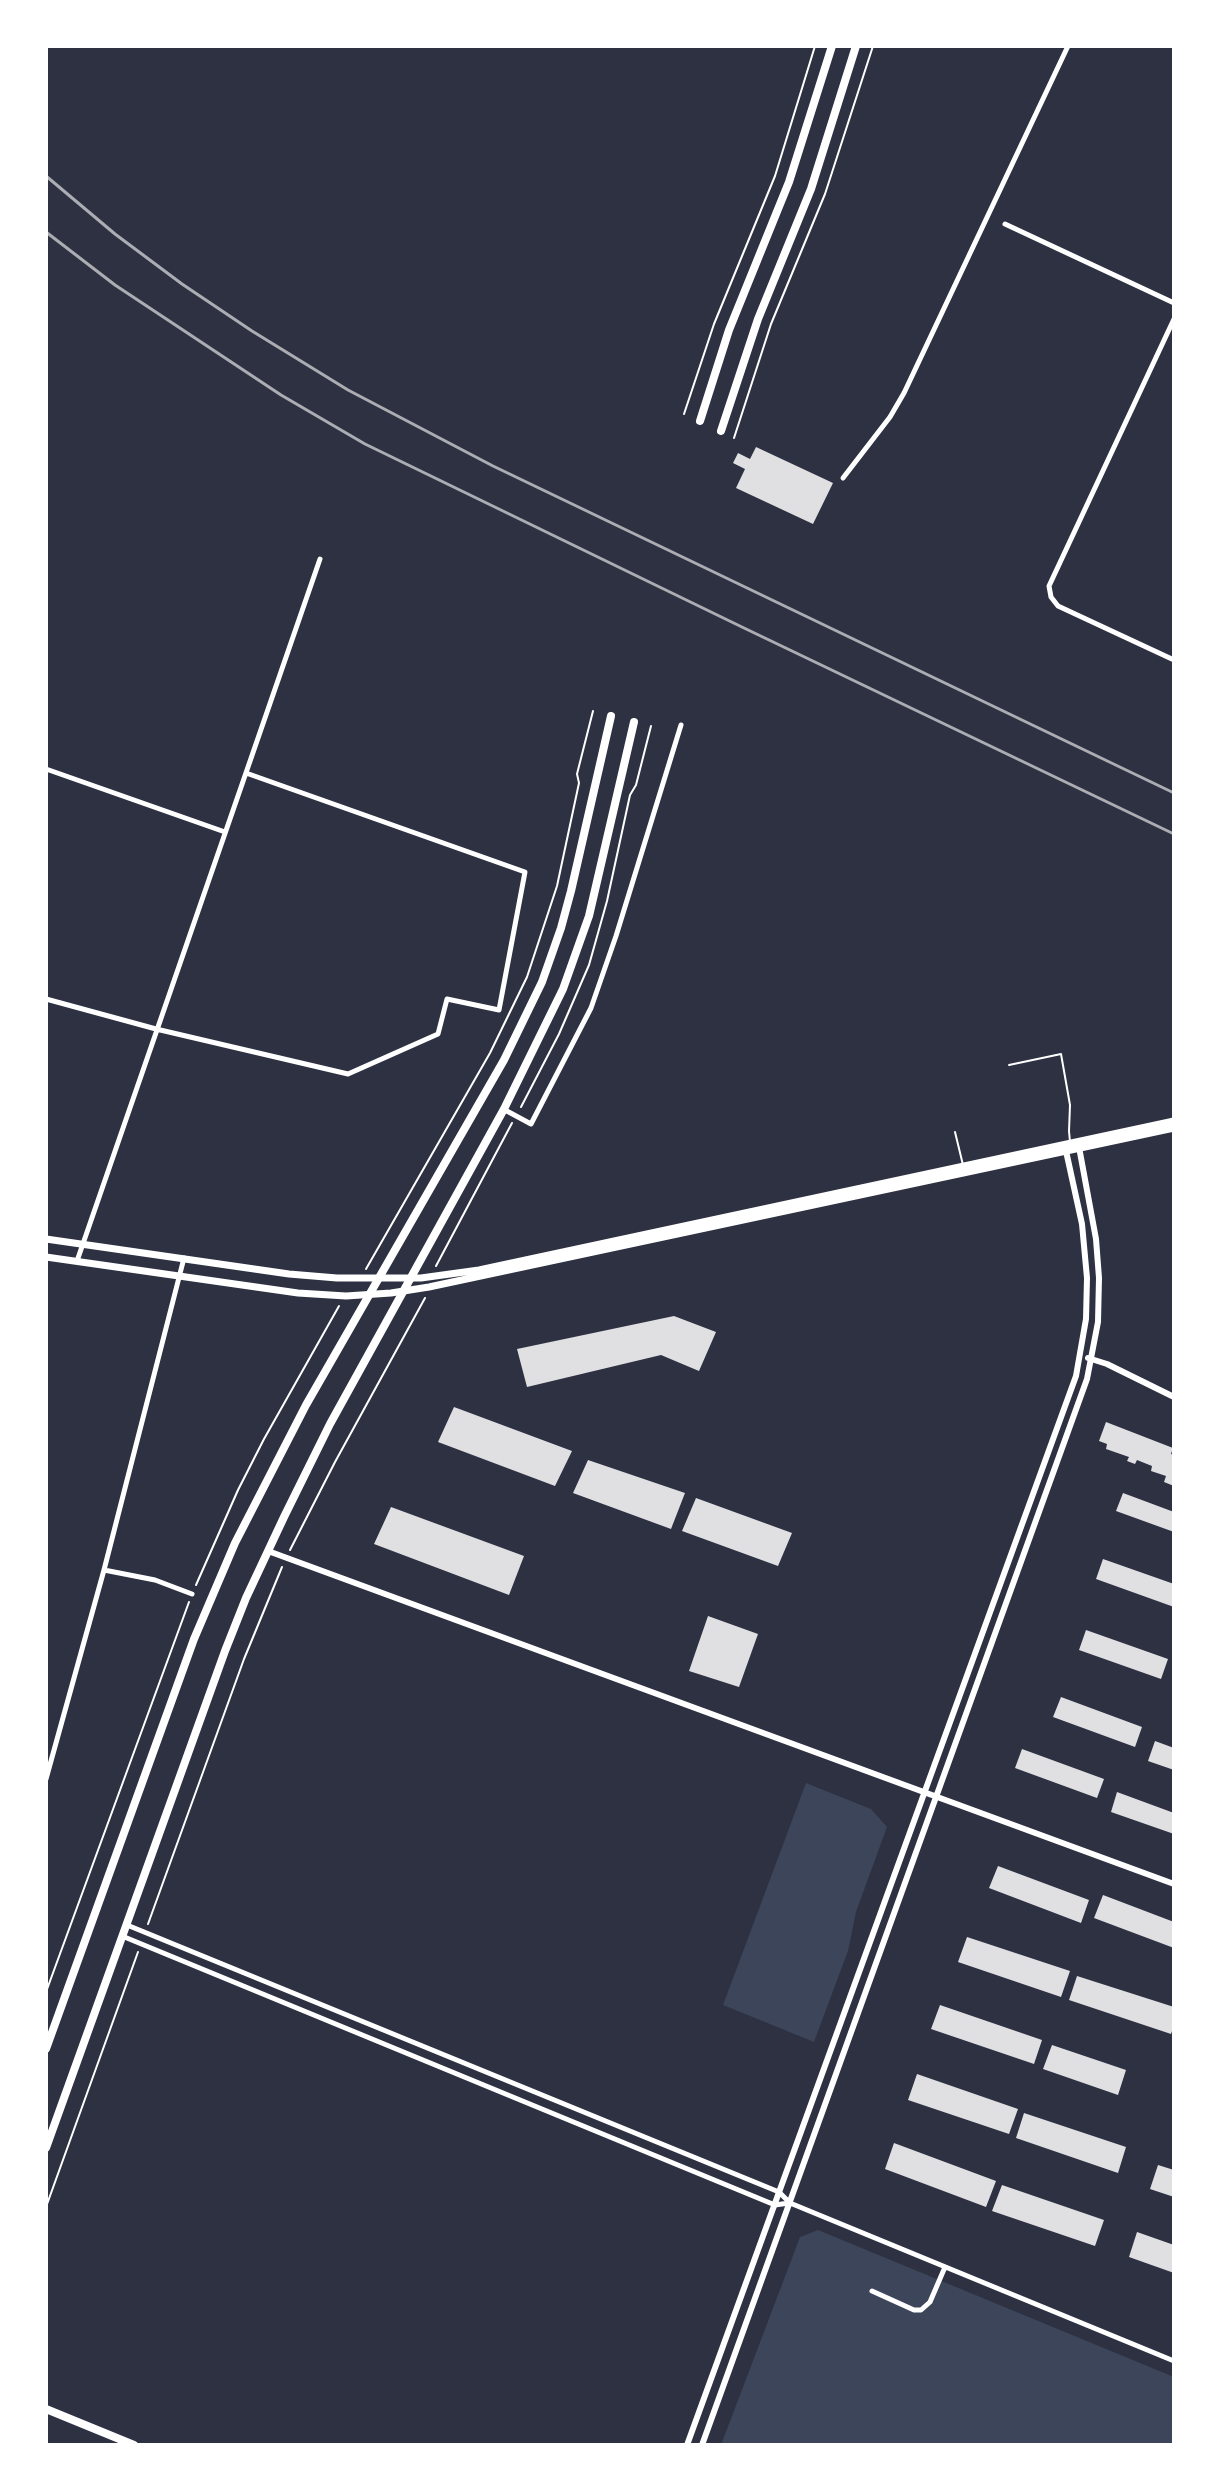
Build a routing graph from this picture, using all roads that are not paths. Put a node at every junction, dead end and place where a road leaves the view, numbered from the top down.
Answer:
1 (832, 46) edge
2 (856, 46) edge
3 (1068, 46) edge
4 (1005, 224) dead end
5 (1174, 303) edge
6 (1174, 319) edge
7 (700, 421) dead end
8 (721, 431) dead end
9 (843, 478) dead end
10 (320, 559) dead end
11 (1174, 660) edge
12 (611, 716) dead end
13 (634, 722) dead end
14 (681, 725) dead end
15 (46, 769) edge
16 (246, 773) junction
17 (225, 832) junction
18 (46, 999) edge
19 (156, 1029) junction
20 (1009, 1065) dead end
21 (504, 1109) junction
22 (1174, 1121) edge
23 (1174, 1128) edge
24 (955, 1132) dead end
25 (1068, 1147) junction
26 (1080, 1148) junction
27 (964, 1169) junction
28 (46, 1239) edge
29 (81, 1244) junction
30 (46, 1257) edge
31 (184, 1258) junction
32 (77, 1261) junction
33 (179, 1276) junction
34 (410, 1278) junction
35 (378, 1279) junction
36 (403, 1291) junction
37 (368, 1295) junction
38 (1080, 1357) junction
39 (1092, 1359) junction
40 (1174, 1397) edge
41 (268, 1551) junction
42 (104, 1570) junction
43 (192, 1594) road end
44 (46, 1779) edge
45 (925, 1792) junction
46 (936, 1797) junction
47 (1174, 1884) edge
48 (127, 1924) junction
49 (122, 1936) junction
50 (46, 2049) edge
51 (46, 2148) edge
52 (779, 2192) junction
53 (790, 2203) junction
54 (775, 2205) junction
55 (945, 2267) junction
56 (872, 2291) dead end
57 (1174, 2361) edge
58 (46, 2409) edge
59 (134, 2445) edge
60 (687, 2445) edge
61 (702, 2445) edge

1 - 7 main road
2 - 8 main road
3 - 9 street
4 - 5 street
6 - 11 street
10 - 16 street
12 - 35 main road
13 - 21 main road
14 - 21 street
15 - 17 street
16 - 17 street
16 - 19 street
17 - 19 street
18 - 19 street
19 - 29 street
20 - 25 lane
21 - 34 main road
22 - 25 main road
23 - 26 main road
24 - 27 lane
25 - 26 main road
25 - 27 main road
25 - 38 street
26 - 39 street
27 - 34 main road
27 - 36 main road
28 - 29 main road
29 - 31 main road
29 - 32 street
30 - 32 main road
31 - 33 street
31 - 35 main road
32 - 33 main road
33 - 37 main road
33 - 42 street
34 - 35 main road
34 - 36 main road
35 - 37 main road
36 - 37 main road
36 - 41 main road
37 - 50 main road
38 - 39 street
38 - 45 street
39 - 40 street
39 - 46 street
41 - 45 street
41 - 48 main road
42 - 43 street
42 - 44 street
45 - 46 street
45 - 52 street
46 - 47 street
46 - 53 street
48 - 49 main road
48 - 52 street
49 - 51 main road
49 - 54 street
52 - 53 street
52 - 54 street
53 - 54 street
53 - 55 street
53 - 61 street
54 - 60 street
55 - 56 street
55 - 57 street
58 - 59 main road

